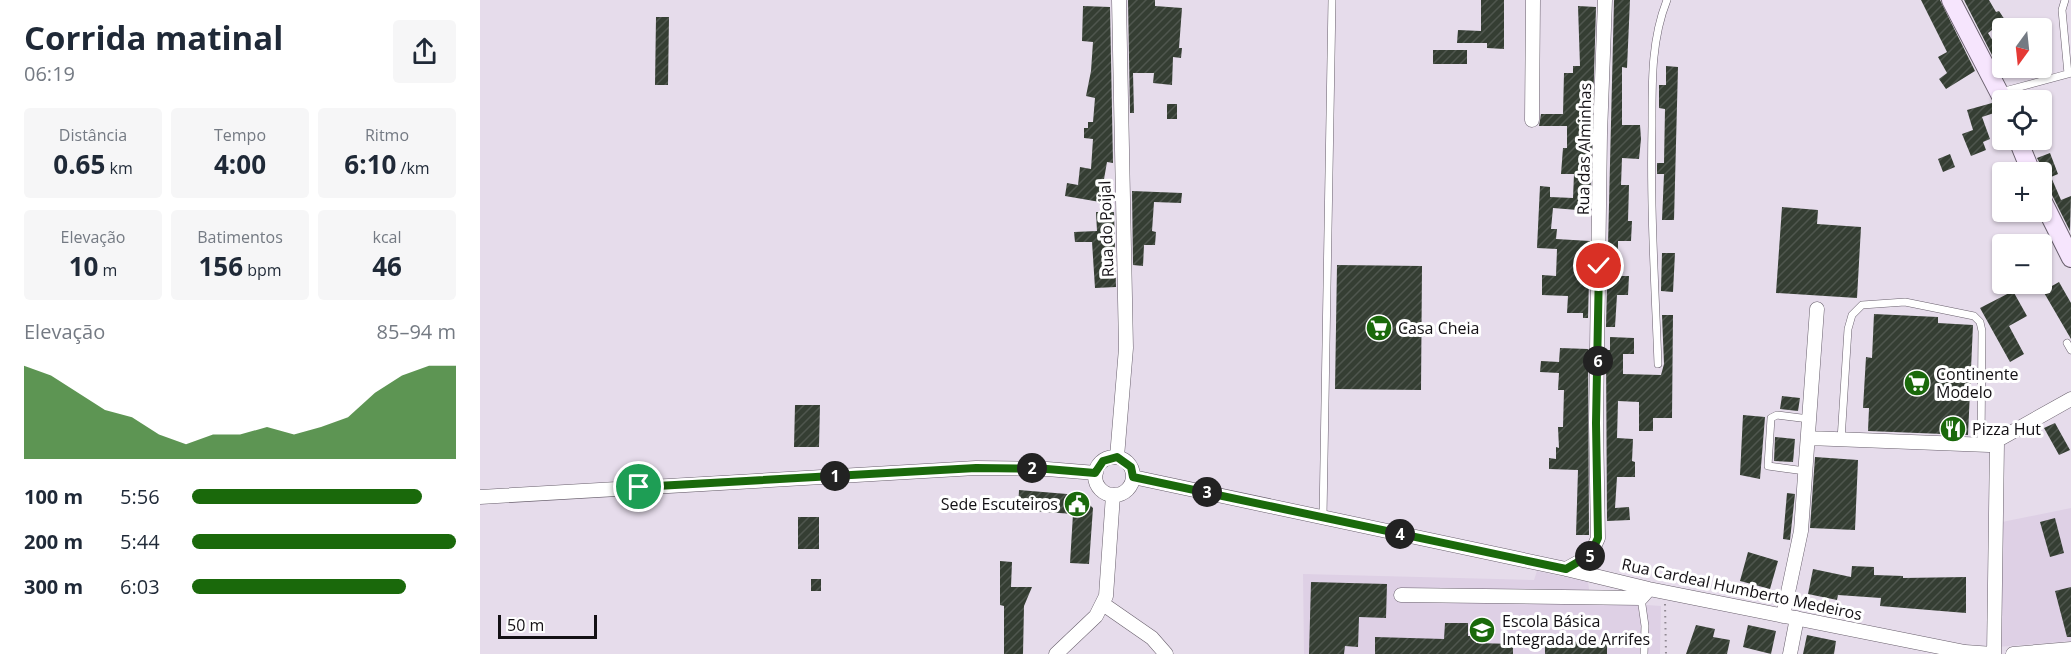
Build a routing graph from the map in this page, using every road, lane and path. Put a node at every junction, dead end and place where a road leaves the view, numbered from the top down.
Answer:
1 (1119, 0) edge
2 (1332, 0) edge
3 (1533, 0) edge
4 (1605, 0) edge
5 (1667, 0) edge
6 (1951, 0) edge
7 (2065, 0) edge
8 (2069, 73) edge
9 (1997, 90) edge
10 (2021, 90) edge
11 (1532, 120) dead end
12 (2052, 220) edge
13 (2071, 258) edge
14 (1817, 309) dead end
15 (1658, 364) dead end
16 (2071, 399) edge
17 (1809, 419) junction
18 (1808, 438) junction
19 (1841, 440) junction
20 (1997, 442) junction
21 (1981, 445) junction
22 (1117, 457) junction
23 (1805, 471) junction
24 (1095, 473) junction
25 (1133, 477) junction
26 (1113, 495) junction
27 (480, 497) edge
28 (1323, 517) junction
29 (1566, 569) junction
30 (1604, 578) junction
31 (1665, 592) junction
32 (1645, 594) junction
33 (1401, 596) dead end
34 (1606, 597) junction
35 (1103, 604) junction
36 (1790, 617) junction
37 (2071, 649) edge
38 (1056, 654) edge
39 (1166, 654) edge
40 (1644, 654) edge
41 (1666, 654) edge
42 (1790, 654) edge
43 (1994, 654) edge
44 (2013, 654) edge

1 - 22 street, Rua do Poijal
2 - 28 lane
3 - 11 street
4 - 29 street, Rua das Alminhas
5 - 15 lane
6 - 9 street
7 - 8 lane
8 - 10 lane
12 - 13 street
14 - 17 street
16 - 20 street
17 - 18 street
17 - 23 lane
18 - 19 street
18 - 23 street
19 - 21 street
19 - 21 lane
20 - 21 street
20 - 43 street
22 - 24 street
22 - 25 street
23 - 36 street
24 - 26 street
24 - 27 street
25 - 26 street
25 - 28 street, Rua Cardeal Humberto Medeiros
26 - 35 street
28 - 29 street, Rua Cardeal Humberto Medeiros
29 - 30 street, Rua Cardeal Humberto Medeiros
30 - 32 street, Rua Cardeal Humberto Medeiros
30 - 34 street
31 - 32 street, Rua Cardeal Humberto Medeiros
31 - 36 street, Rua Cardeal Humberto Medeiros
31 - 41 path
32 - 34 street
32 - 40 lane
33 - 34 street
35 - 38 street
35 - 39 street
36 - 42 street
36 - 43 street, Rua Cardeal Humberto Medeiros
37 - 44 street

